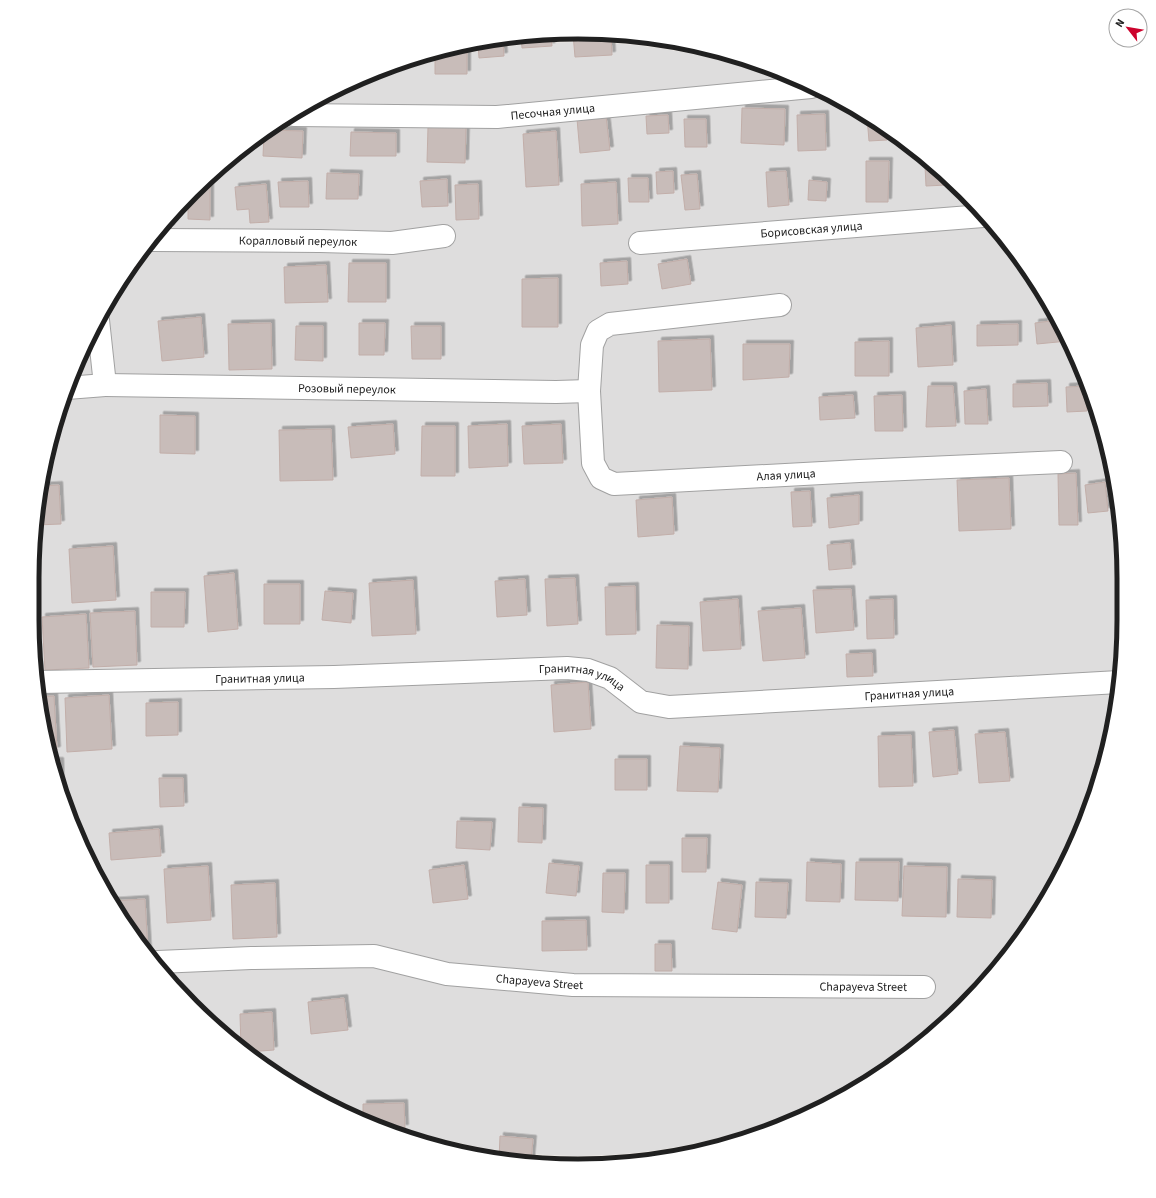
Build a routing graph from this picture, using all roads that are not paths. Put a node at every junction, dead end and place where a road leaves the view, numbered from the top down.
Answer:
1 (801, 88) edge
2 (303, 115) edge
3 (977, 216) edge
4 (444, 236) dead end
5 (158, 240) edge
6 (640, 243) dead end
7 (780, 305) dead end
8 (99, 332) edge
9 (105, 385) junction
10 (74, 387) edge
11 (589, 391) junction
12 (1061, 462) dead end
13 (43, 682) edge
14 (1113, 682) edge
15 (162, 962) edge
16 (924, 987) dead end

1 - 2 street, Песочная улица
3 - 6 street, Борисовская улица
4 - 5 street, Коралловый переулок
7 - 11 street, Алая улица
8 - 9 street
9 - 10 street, Розовый переулок
9 - 11 street, Розовый переулок
11 - 12 street, Алая улица
13 - 14 street, Гранитная улица
15 - 16 street, Chapayeva Street

